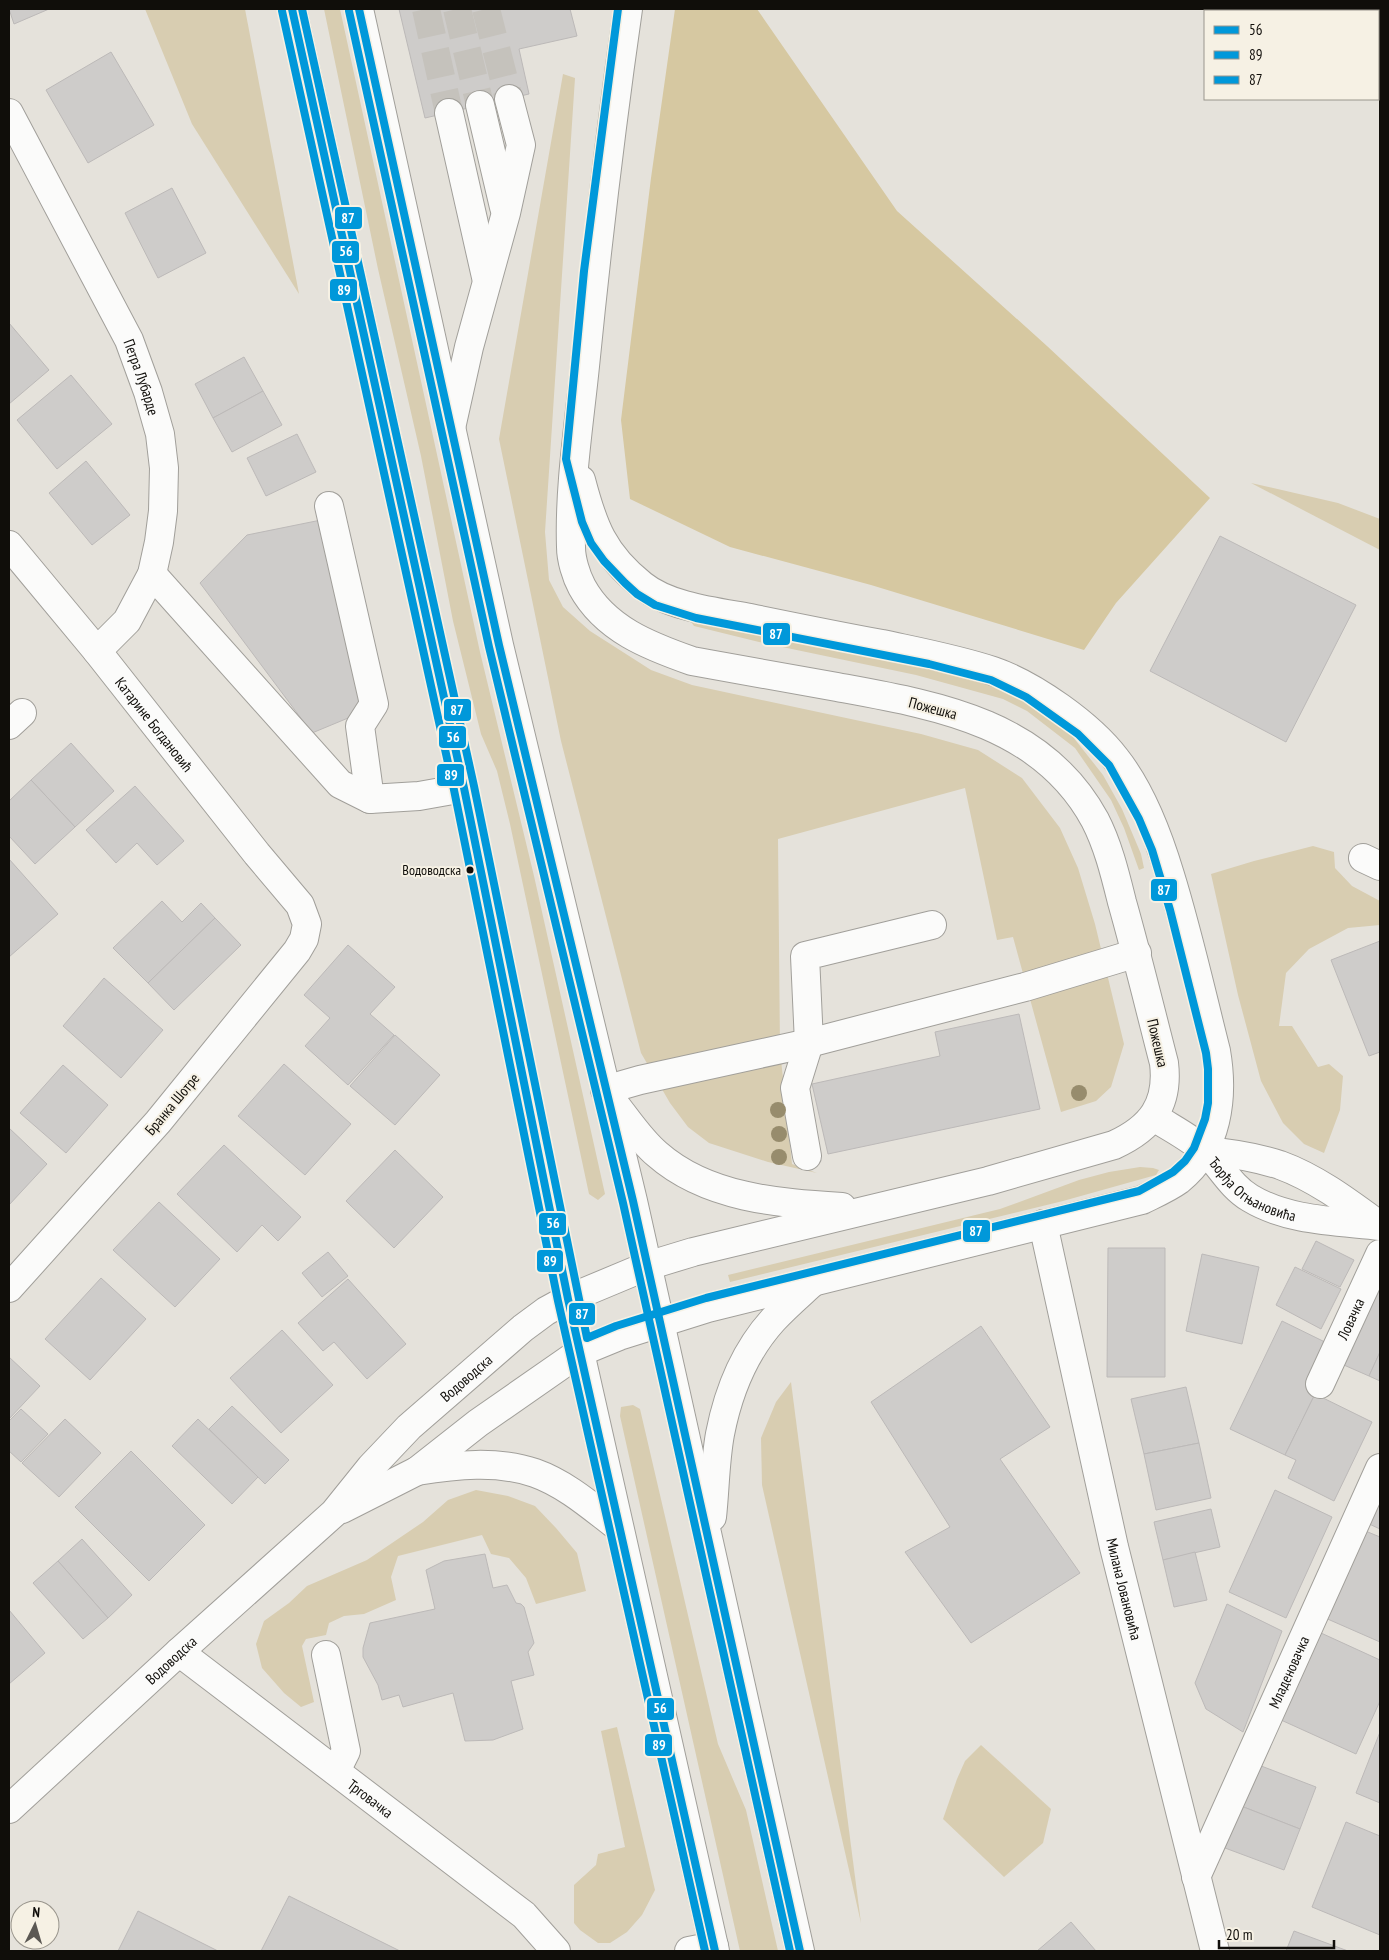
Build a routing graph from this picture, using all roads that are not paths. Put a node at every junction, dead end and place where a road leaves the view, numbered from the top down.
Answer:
1 (292, 9) edge
2 (358, 9) edge
3 (628, 9) edge
4 (509, 99) tunnel mouth
5 (480, 105) tunnel mouth
6 (9, 113) edge
7 (449, 113) tunnel mouth
8 (506, 213) junction
9 (486, 280) junction
10 (451, 428) junction
11 (576, 459) junction
12 (329, 506) dead end
13 (9, 544) edge
14 (152, 574) junction
15 (98, 651) junction
16 (464, 788) junction
17 (370, 799) junction
18 (300, 905) joint
19 (932, 925) dead end
20 (1136, 953) junction
21 (809, 1043) junction
22 (605, 1090) junction
23 (1154, 1117) junction
24 (1204, 1151) junction
25 (807, 1156) dead end
26 (868, 1209) junction
27 (1043, 1224) junction
28 (1380, 1226) edge
29 (1380, 1254) edge
30 (647, 1266) junction
31 (815, 1280) junction
32 (9, 1288) edge
33 (568, 1299) junction
34 (660, 1323) junction
35 (580, 1352) junction
36 (1320, 1384) dead end
37 (1380, 1468) edge
38 (417, 1471) junction
39 (334, 1513) junction
40 (618, 1527) junction
41 (710, 1544) junction
42 (179, 1652) junction
43 (326, 1655) dead end
44 (336, 1771) junction
45 (9, 1809) edge
46 (1196, 1877) junction
47 (706, 1949) edge
48 (556, 1951) edge
49 (800, 1951) edge
50 (1215, 1951) edge

1 - 16 main road
2 - 10 main road
3 - 11 main road, Пожешка
4 - 8 main road
5 - 8 main road
6 - 14 main road, Петра Лубарде
7 - 9 main road
8 - 9 main road
9 - 10 main road
10 - 22 main road
11 - 20 main road, Пожешка
11 - 24 main road, Пожешка
12 - 17 main road
13 - 15 main road, Катарине Богдановић
14 - 15 main road, Петра Лубарде
14 - 17 main road
15 - 18 main road, Катарине Богдановић
16 - 17 main road
16 - 33 main road
18 - 32 main road, Бранка Шотре
19 - 21 main road
20 - 21 main road
20 - 23 main road, Пожешка
21 - 22 main road
21 - 25 main road
22 - 26 main road
22 - 30 main road
23 - 24 main road
23 - 26 main road, Водоводска
24 - 27 main road, Пожешка
24 - 28 main road, Ђорђа Огњановића
24 - 28 main road, Ђорђа Огњановића
26 - 30 main road, Водоводска
27 - 31 main road, Пожешка
27 - 46 main road, Милана Јовановића
29 - 36 main road, Ловачка
30 - 33 main road, Водоводска
30 - 34 main road
31 - 34 main road, Водоводска
31 - 41 main road
33 - 35 main road
33 - 39 main road, Водоводска
34 - 35 main road, Водоводска
34 - 41 main road
35 - 38 main road, Водоводска
35 - 40 main road
37 - 46 main road, Младеновачка
38 - 39 main road, Водоводска
38 - 40 main road
39 - 42 main road, Водоводска
40 - 47 main road
41 - 49 main road
42 - 44 main road, Трговачка
42 - 45 main road, Водоводска
43 - 44 main road
44 - 48 main road, Трговачка
46 - 50 main road, Милана Јовановића

